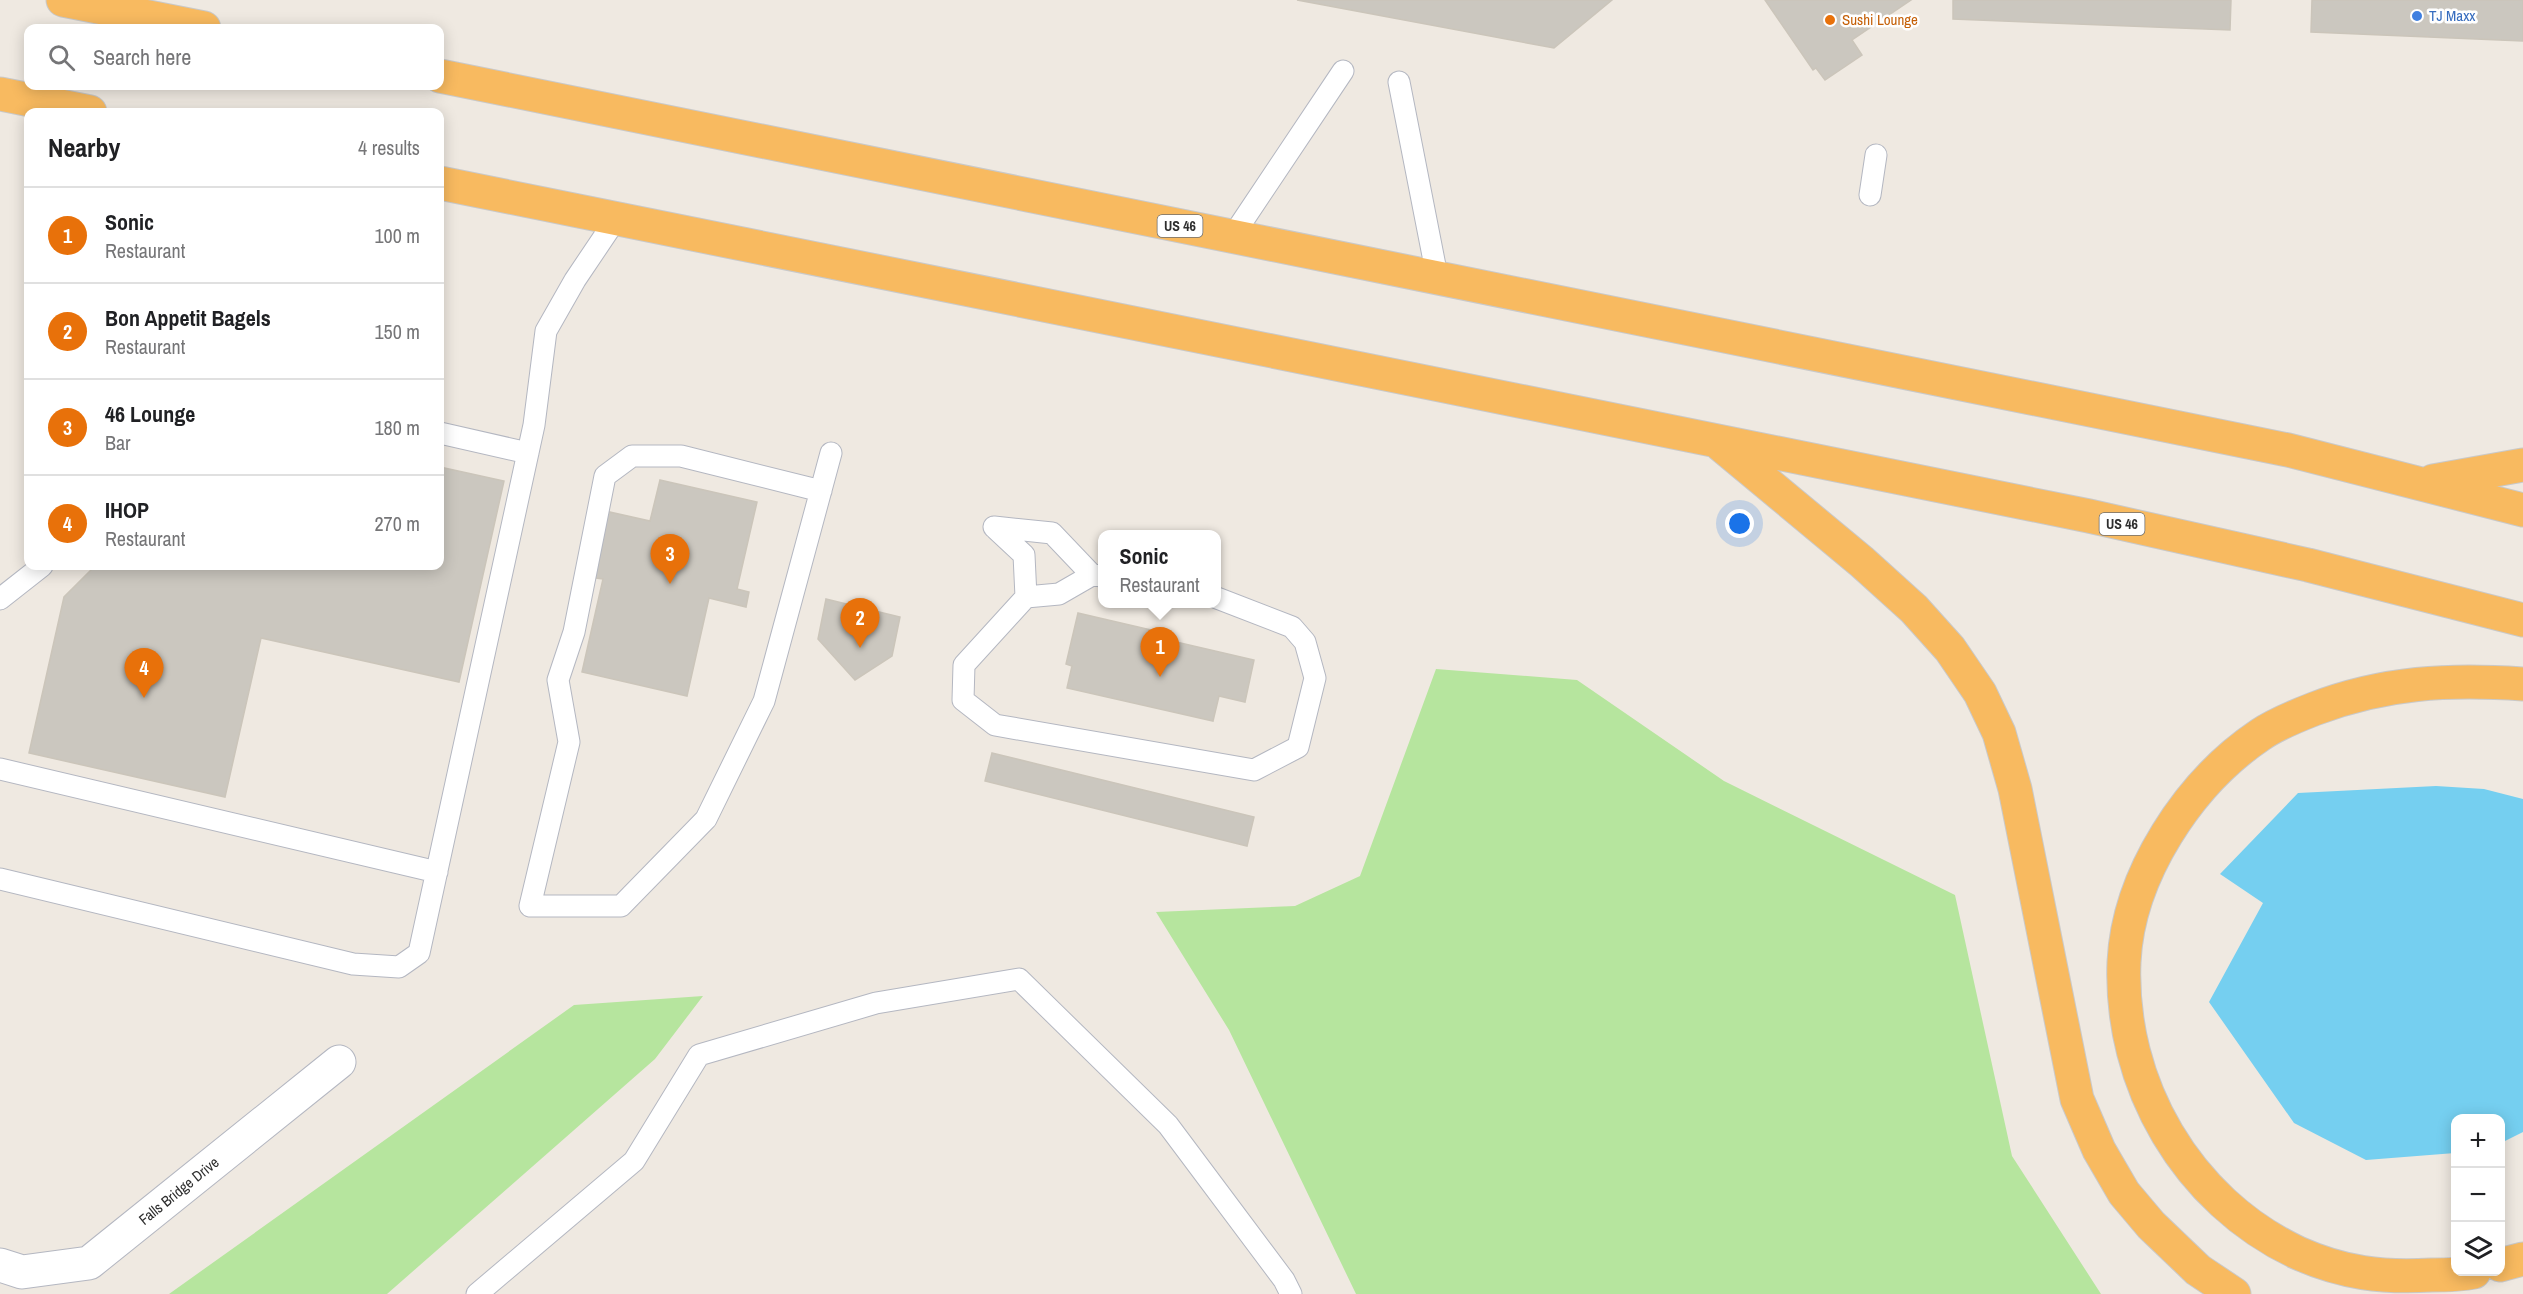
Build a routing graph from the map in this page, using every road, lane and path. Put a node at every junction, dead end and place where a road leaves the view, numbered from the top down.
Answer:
1 (63, 0) edge
2 (184, 24) edge
3 (1343, 71) dead end
4 (444, 77) edge
5 (1399, 82) dead end
6 (0, 94) edge
7 (70, 108) edge
8 (1876, 155) dead end
9 (444, 184) edge
10 (1870, 195) dead end
11 (616, 219) junction
12 (1232, 237) junction
13 (1437, 276) junction
14 (444, 434) edge
15 (1718, 442) junction
16 (528, 453) junction
17 (831, 453) dead end
18 (2523, 465) edge
19 (2422, 482) junction
20 (821, 491) junction
21 (2523, 510) edge
22 (37, 570) edge
23 (1097, 575) edge
24 (1026, 597) junction
25 (0, 599) edge
26 (1221, 600) edge
27 (2523, 620) edge
28 (2523, 684) edge
29 (0, 769) edge
30 (437, 872) junction
31 (0, 879) edge
32 (339, 1062) dead end
33 (2523, 1259) edge
34 (2505, 1264) edge
35 (0, 1265) edge
36 (2451, 1273) edge
37 (477, 1294) edge
38 (1291, 1294) edge
39 (2234, 1294) edge

1 - 2 highway
3 - 12 lane
4 - 12 highway, US 46
5 - 13 lane
6 - 7 highway
8 - 10 lane
9 - 11 highway, US 46
11 - 15 highway, US 46
11 - 16 lane
12 - 13 highway, US 46
13 - 19 highway, US 46
14 - 16 lane
15 - 27 highway, US 46
15 - 39 highway
16 - 30 lane
17 - 20 lane
18 - 19 highway
19 - 21 highway, US 46
20 - 20 lane
22 - 25 lane
23 - 24 lane
23 - 24 lane
24 - 26 lane
28 - 36 highway
29 - 30 lane
30 - 31 lane
32 - 35 street, Falls Bridge Drive
33 - 34 highway
37 - 38 lane

